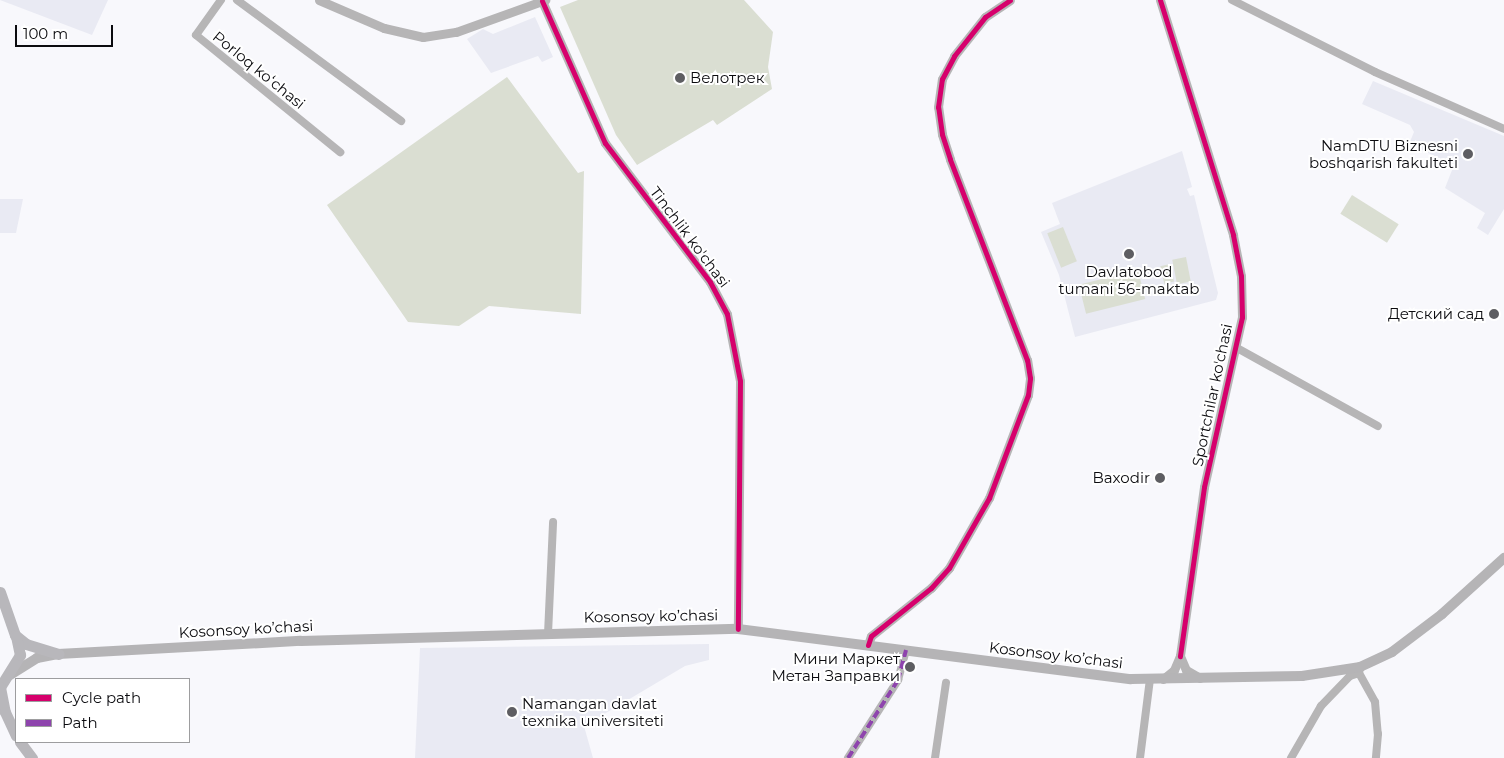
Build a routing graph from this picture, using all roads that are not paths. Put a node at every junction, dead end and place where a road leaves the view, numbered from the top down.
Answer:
1 (221, 0) edge
2 (237, 0) edge
3 (319, 0) edge
4 (544, 0) edge
5 (1010, 0) edge
6 (1160, 0) edge
7 (1232, 0) edge
8 (401, 121) dead end
9 (1504, 129) edge
10 (340, 152) dead end
11 (1237, 348) junction
12 (1378, 426) dead end
13 (553, 522) dead end
14 (1504, 558) edge
15 (0, 592) edge
16 (738, 629) junction
17 (548, 634) junction
18 (15, 635) junction
19 (868, 645) junction
20 (906, 650) junction
21 (58, 654) junction
22 (1180, 656) junction
23 (1360, 670) junction
24 (10, 675) junction
25 (1163, 678) junction
26 (1200, 678) junction
27 (1150, 679) junction
28 (946, 684) dead end
29 (0, 687) edge
30 (9, 732) edge
31 (21, 743) edge
32 (32, 758) edge
33 (848, 758) edge
34 (935, 758) edge
35 (1140, 758) edge
36 (1291, 758) edge
37 (1376, 758) edge

1 - 10 street, Porloq koʻchasi
2 - 8 street
3 - 4 street, Tinchlik ko'chasi
4 - 16 street, Tinchlik ko'chasi
5 - 19 street
6 - 11 street, Sportchilar ko'chasi
7 - 9 street
11 - 12 street
11 - 22 street, Sportchilar ko'chasi
13 - 17 street
14 - 23 main road, Kosonsoy ko’chasi
15 - 18 main road
16 - 17 main road, Kosonsoy ko’chasi
16 - 19 main road, Kosonsoy ko’chasi
17 - 21 main road, Kosonsoy ko’chasi
18 - 21 main road
18 - 24 main road
19 - 20 main road, Kosonsoy ko’chasi
20 - 27 main road, Kosonsoy ko’chasi
20 - 33 street
21 - 24 main road, Kosonsoy ko’chasi
22 - 25 street
22 - 26 street
23 - 26 main road, Kosonsoy ko’chasi
23 - 36 street
23 - 37 street
24 - 29 main road
25 - 26 main road, Kosonsoy ko’chasi
25 - 27 main road, Kosonsoy ko’chasi
27 - 35 street
28 - 34 street
29 - 30 main road
31 - 32 main road

